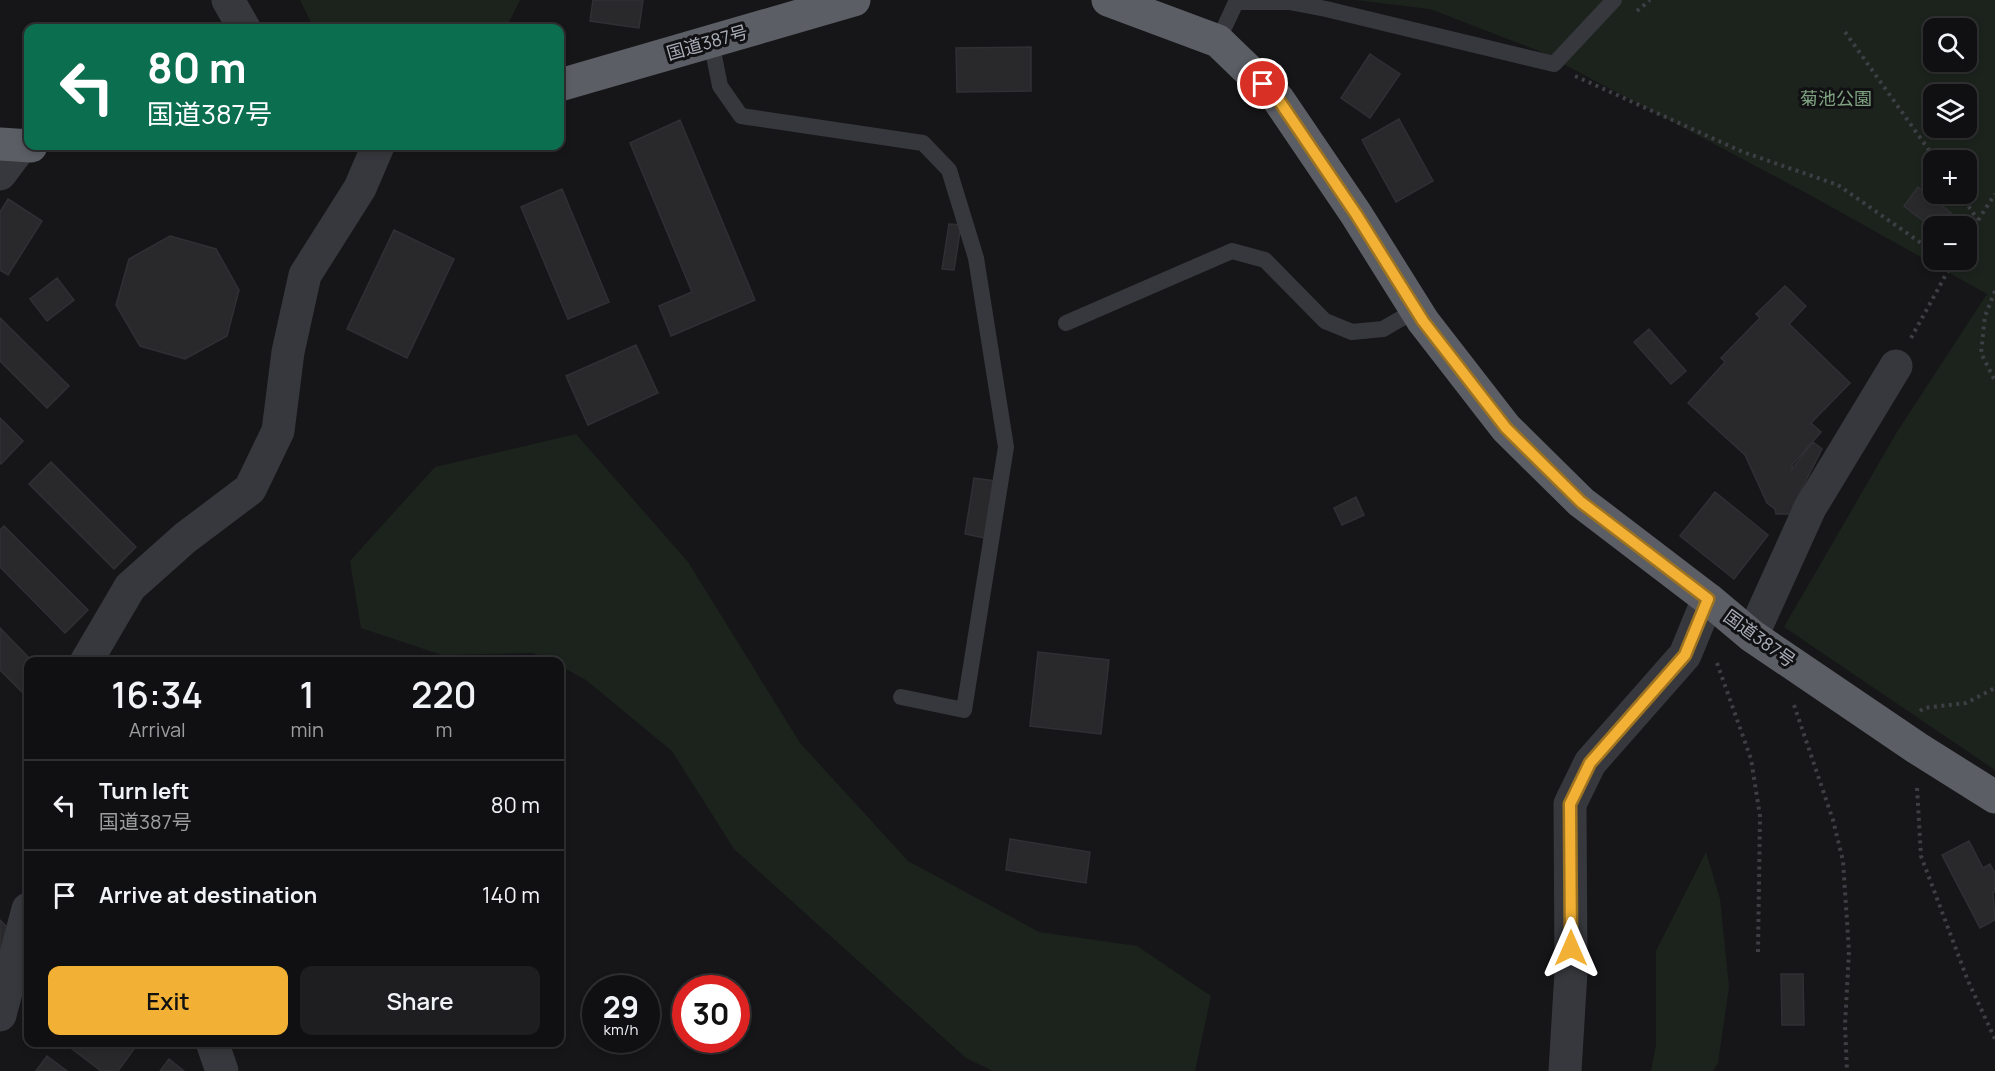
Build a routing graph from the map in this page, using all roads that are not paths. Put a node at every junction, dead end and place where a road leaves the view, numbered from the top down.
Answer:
1 (228, 0) edge
2 (854, 0) edge
3 (1108, 0) edge
4 (1614, 0) edge
5 (1238, 1) edge
6 (242, 24) edge
7 (711, 41) junction
8 (1218, 41) junction
9 (564, 84) edge
10 (17, 145) edge
11 (376, 150) edge
12 (0, 174) edge
13 (1416, 310) junction
14 (1066, 323) dead end
15 (1896, 366) road end
16 (1708, 599) junction
17 (1752, 636) junction
18 (89, 657) edge
19 (901, 697) dead end
20 (1995, 797) edge
21 (24, 924) edge
22 (0, 1015) edge
23 (214, 1047) edge
24 (222, 1071) edge
25 (1565, 1071) edge

1 - 6 street
2 - 7 highway, 国道387号
3 - 8 highway, 国道387号
4 - 5 lane
5 - 8 lane
7 - 9 highway, 国道387号
7 - 19 lane
8 - 13 highway, 国道387号
10 - 12 street
11 - 18 street
13 - 14 lane
13 - 16 highway, 国道387号
15 - 17 street
16 - 17 highway, 国道387号
16 - 25 street
17 - 20 highway, 国道387号
21 - 22 street
23 - 24 street

